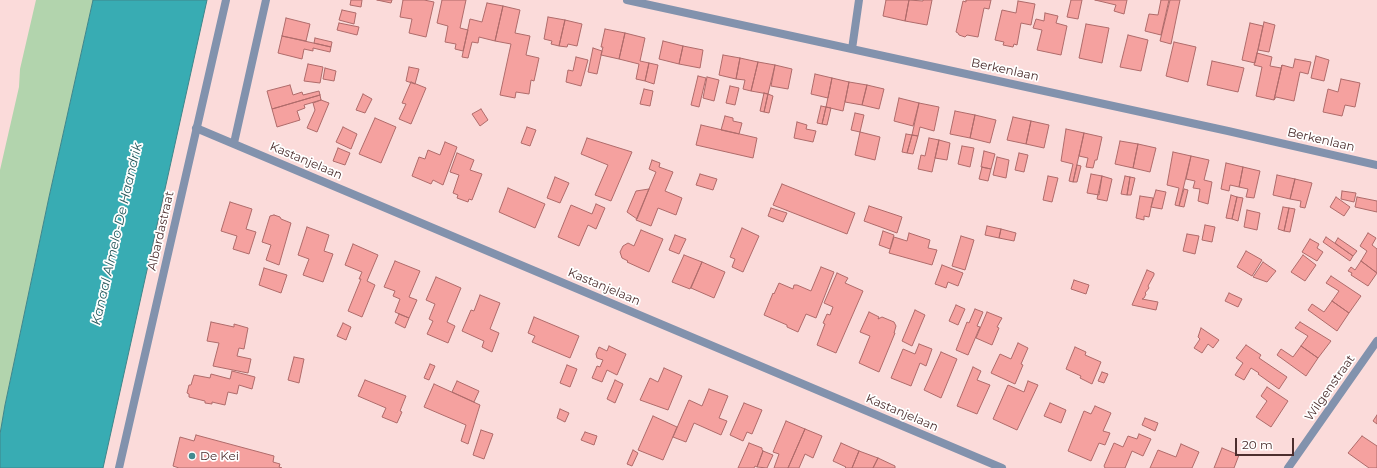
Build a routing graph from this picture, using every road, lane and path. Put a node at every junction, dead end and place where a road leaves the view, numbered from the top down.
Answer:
1 (226, 0) edge
2 (266, 0) edge
3 (627, 0) edge
4 (858, 0) edge
5 (852, 49) junction
6 (196, 128) junction
7 (234, 143) junction
8 (1377, 165) edge
9 (1377, 341) edge
10 (120, 468) edge
11 (1002, 468) edge
12 (1288, 468) edge

1 - 6 street, Albardastraat
2 - 7 street
3 - 5 street, Berkenlaan
4 - 5 street
5 - 8 street, Berkenlaan
6 - 7 street, Kastanjelaan
6 - 10 street, Albardastraat
7 - 11 street, Kastanjelaan
9 - 12 street, Wilgenstraat

